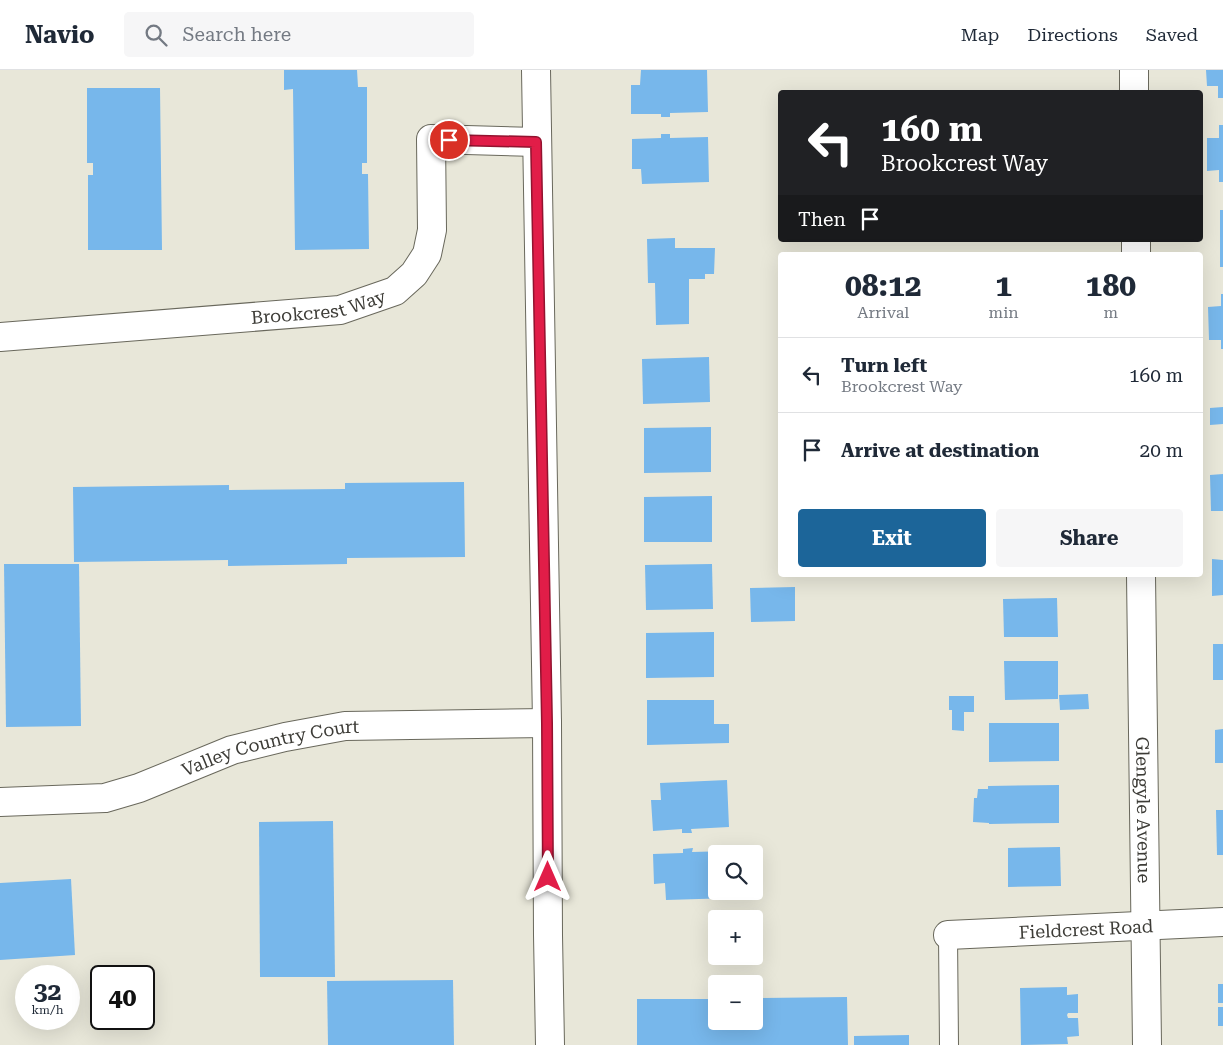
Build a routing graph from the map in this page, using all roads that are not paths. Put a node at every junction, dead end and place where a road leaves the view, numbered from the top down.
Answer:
1 (536, 70) edge
2 (1134, 70) edge
3 (1134, 90) edge
4 (536, 142) junction
5 (0, 337) edge
6 (1141, 577) edge
7 (547, 723) junction
8 (0, 802) edge
9 (1223, 922) edge
10 (1145, 926) junction
11 (948, 935) joint
12 (550, 1045) edge
13 (949, 1045) edge
14 (1147, 1045) edge

1 - 4 street
2 - 3 street
4 - 5 street, Brookcrest Way
4 - 7 street
6 - 10 street, Glengyle Avenue
7 - 8 street, Valley Country Court
7 - 12 street
9 - 10 street, Fieldcrest Road
10 - 11 street, Fieldcrest Road
10 - 14 street, Glengyle Avenue
11 - 13 lane

